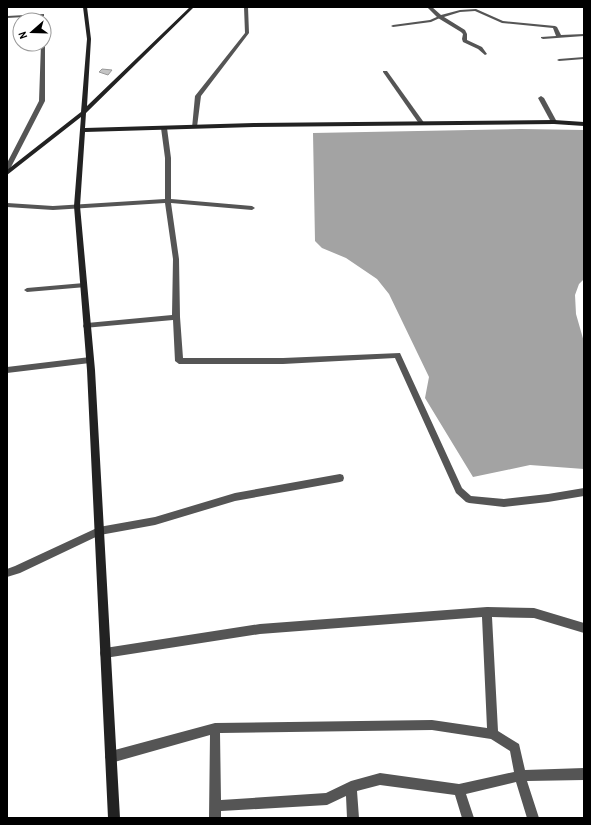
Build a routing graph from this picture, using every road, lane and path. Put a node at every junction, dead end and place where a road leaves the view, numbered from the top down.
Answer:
1 (85, 7) edge
2 (192, 7) edge
3 (195, 7) edge
4 (246, 7) edge
5 (429, 7) edge
6 (440, 17) junction
7 (393, 26) dead end
8 (584, 35) edge
9 (559, 37) junction
10 (543, 38) dead end
11 (43, 52) edge
12 (485, 54) dead end
13 (584, 58) edge
14 (559, 60) dead end
15 (385, 72) dead end
16 (541, 98) dead end
17 (84, 112) junction
18 (554, 122) junction
19 (422, 124) junction
20 (584, 124) edge
21 (194, 127) junction
22 (164, 128) junction
23 (83, 130) junction
24 (7, 168) edge
25 (7, 173) edge
26 (168, 201) junction
27 (7, 206) edge
28 (77, 206) junction
29 (252, 208) dead end
30 (84, 285) junction
31 (27, 290) dead end
32 (176, 317) junction
33 (87, 326) junction
34 (90, 360) junction
35 (7, 370) edge
36 (340, 478) dead end
37 (584, 492) edge
38 (99, 531) junction
39 (7, 573) edge
40 (487, 612) junction
41 (584, 628) edge
42 (105, 653) junction
43 (215, 728) junction
44 (493, 734) junction
45 (111, 757) junction
46 (584, 774) edge
47 (520, 776) junction
48 (351, 787) junction
49 (459, 790) junction
50 (215, 806) junction
51 (114, 818) edge
52 (215, 818) edge
53 (353, 818) edge
54 (468, 818) edge
55 (533, 818) edge

1 - 17 street
2 - 3 street
2 - 17 street
4 - 21 street
5 - 6 street
6 - 7 lane
6 - 9 street
6 - 12 street
8 - 9 street
9 - 10 street
11 - 24 street
13 - 14 street
15 - 19 street
16 - 18 street
17 - 23 street
17 - 25 street
18 - 19 street
18 - 20 street
19 - 21 street
21 - 22 street
22 - 23 street
22 - 26 street
23 - 28 street
26 - 28 street
26 - 29 street
26 - 32 street
27 - 28 street
28 - 30 street
30 - 31 street
30 - 33 street
32 - 33 street
32 - 37 street
33 - 34 street
34 - 35 street
34 - 38 street
36 - 38 street
38 - 39 street
38 - 42 street
40 - 41 street
40 - 42 street
40 - 44 street
42 - 45 street
43 - 44 street
43 - 45 street
43 - 50 street
44 - 47 street
45 - 51 street
46 - 47 street
47 - 49 street
47 - 55 street
48 - 49 street
48 - 50 street
48 - 53 street
49 - 54 street
50 - 52 street

